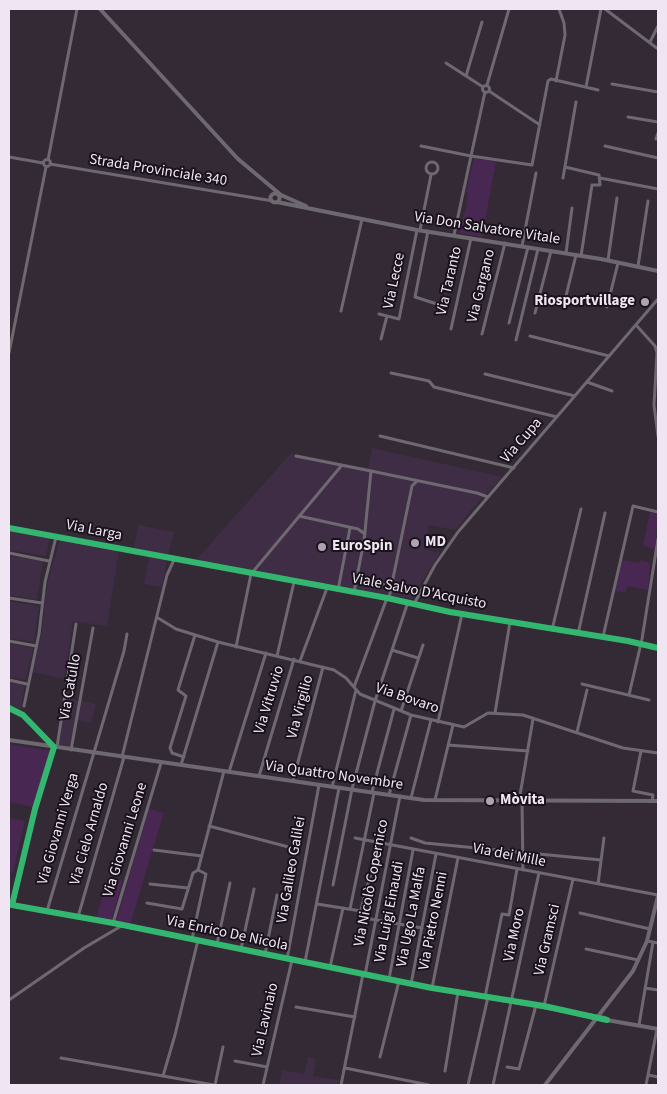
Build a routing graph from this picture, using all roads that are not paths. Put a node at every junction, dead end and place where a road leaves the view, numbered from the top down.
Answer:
1 (77, 9) edge
2 (100, 9) edge
3 (509, 9) edge
4 (559, 9) edge
5 (601, 9) edge
6 (605, 9) edge
7 (482, 22) dead end
8 (658, 26) edge
9 (650, 42) junction
10 (658, 49) edge
11 (446, 63) dead end
12 (466, 76) junction
13 (556, 81) junction
14 (612, 84) dead end
15 (485, 86) junction
16 (586, 87) junction
17 (598, 90) dead end
18 (487, 92) junction
19 (658, 92) edge
20 (576, 102) dead end
21 (628, 117) dead end
22 (658, 122) edge
23 (540, 125) junction
24 (658, 133) edge
25 (656, 139) dead end
26 (420, 146) dead end
27 (605, 146) dead end
28 (9, 156) edge
29 (470, 156) junction
30 (658, 158) edge
31 (46, 165) junction
32 (565, 167) junction
33 (536, 173) dead end
34 (430, 174) junction
35 (563, 178) dead end
36 (600, 178) junction
37 (265, 183) junction
38 (658, 189) edge
39 (278, 193) junction
40 (617, 198) dead end
41 (273, 199) junction
42 (648, 201) dead end
43 (572, 208) dead end
44 (312, 209) junction
45 (362, 219) junction
46 (419, 230) junction
47 (428, 231) junction
48 (454, 235) junction
49 (471, 238) junction
50 (505, 243) junction
51 (522, 246) junction
52 (528, 247) junction
53 (538, 248) junction
54 (552, 251) junction
55 (566, 253) junction
56 (576, 255) junction
57 (581, 256) junction
58 (608, 260) junction
59 (618, 262) junction
60 (638, 266) junction
61 (658, 271) edge
62 (658, 299) edge
63 (565, 300) dead end
64 (437, 304) dead end
65 (607, 307) dead end
66 (342, 311) dead end
67 (535, 313) dead end
68 (380, 314) dead end
69 (387, 316) junction
70 (509, 323) dead end
71 (636, 326) junction
72 (451, 329) dead end
73 (482, 334) dead end
74 (530, 336) dead end
75 (381, 339) dead end
76 (516, 340) dead end
77 (9, 353) edge
78 (609, 356) junction
79 (392, 373) dead end
80 (657, 373) edge
81 (485, 374) dead end
82 (587, 382) junction
83 (612, 391) dead end
84 (575, 396) junction
85 (654, 405) junction
86 (658, 406) edge
87 (557, 417) junction
88 (380, 436) dead end
89 (658, 436) edge
90 (296, 456) dead end
91 (342, 465) junction
92 (514, 468) junction
93 (371, 471) junction
94 (407, 479) junction
95 (417, 481) junction
96 (412, 486) junction
97 (488, 498) junction
98 (582, 509) dead end
99 (658, 512) edge
100 (605, 513) dead end
101 (300, 516) junction
102 (366, 525) junction
103 (9, 528) edge
104 (350, 528) junction
105 (358, 529) junction
106 (365, 534) junction
107 (56, 537) junction
108 (658, 539) edge
109 (9, 553) edge
110 (50, 560) junction
111 (174, 560) junction
112 (251, 574) junction
113 (357, 579) junction
114 (294, 582) junction
115 (392, 585) junction
116 (327, 588) junction
117 (338, 590) junction
118 (420, 591) junction
119 (354, 592) junction
120 (9, 598) edge
121 (388, 598) junction
122 (408, 602) junction
123 (42, 603) junction
124 (414, 604) junction
125 (462, 614) junction
126 (158, 618) junction
127 (510, 622) junction
128 (76, 624) dead end
129 (93, 628) dead end
130 (552, 630) junction
131 (127, 634) dead end
132 (195, 634) junction
133 (578, 634) junction
134 (602, 637) junction
135 (9, 641) edge
136 (218, 642) junction
137 (640, 643) junction
138 (423, 645) dead end
139 (36, 646) junction
140 (236, 646) junction
141 (658, 648) edge
142 (392, 650) junction
143 (266, 653) junction
144 (277, 656) junction
145 (418, 658) junction
146 (294, 659) junction
147 (300, 661) junction
148 (323, 667) junction
149 (9, 680) edge
150 (27, 684) junction
151 (582, 684) dead end
152 (355, 688) junction
153 (587, 690) dead end
154 (629, 695) junction
155 (650, 700) dead end
156 (375, 701) junction
157 (24, 706) dead end
158 (9, 708) edge
159 (394, 709) junction
160 (401, 711) junction
161 (495, 713) junction
162 (411, 715) junction
163 (533, 719) junction
164 (431, 720) junction
165 (438, 722) junction
166 (453, 725) junction
167 (577, 732) junction
168 (9, 740) edge
169 (448, 745) junction
170 (55, 747) junction
171 (71, 750) junction
172 (528, 751) junction
173 (641, 751) junction
174 (92, 753) junction
175 (658, 753) edge
176 (123, 757) junction
177 (184, 757) junction
178 (161, 763) junction
179 (181, 766) junction
180 (224, 772) junction
181 (229, 772) junction
182 (259, 776) junction
183 (293, 781) junction
184 (319, 785) junction
185 (332, 786) junction
186 (339, 788) junction
187 (352, 789) junction
188 (373, 792) junction
189 (389, 795) junction
190 (400, 796) junction
191 (411, 798) junction
192 (435, 800) junction
193 (521, 801) junction
194 (652, 801) junction
195 (658, 801) edge
196 (208, 826) junction
197 (355, 838) dead end
198 (411, 838) dead end
199 (604, 838) dead end
200 (365, 840) junction
201 (379, 843) junction
202 (391, 845) junction
203 (296, 849) dead end
204 (413, 849) junction
205 (154, 850) dead end
206 (523, 853) junction
207 (436, 854) junction
208 (202, 856) junction
209 (458, 858) junction
210 (601, 860) junction
211 (517, 869) junction
212 (198, 870) junction
213 (523, 870) junction
214 (539, 873) junction
215 (573, 879) junction
216 (230, 883) dead end
217 (150, 884) dead end
218 (333, 884) dead end
219 (598, 884) junction
220 (188, 888) junction
221 (254, 889) dead end
222 (277, 895) dead end
223 (658, 896) edge
224 (147, 903) dead end
225 (317, 904) junction
226 (343, 908) junction
227 (350, 910) junction
228 (47, 911) junction
229 (361, 911) junction
230 (580, 913) dead end
231 (78, 917) junction
232 (377, 920) junction
233 (113, 923) junction
234 (399, 924) junction
235 (124, 925) junction
236 (422, 928) junction
237 (650, 929) junction
238 (195, 940) junction
239 (647, 941) junction
240 (653, 942) junction
241 (658, 943) edge
242 (217, 944) junction
243 (241, 949) junction
244 (586, 949) dead end
245 (265, 954) junction
246 (289, 959) junction
247 (639, 960) junction
248 (306, 962) junction
249 (330, 967) junction
250 (364, 974) junction
251 (389, 979) junction
252 (399, 981) junction
253 (411, 984) junction
254 (432, 988) junction
255 (645, 988) junction
256 (658, 990) edge
257 (458, 992) junction
258 (486, 997) junction
259 (9, 1000) edge
260 (513, 1001) junction
261 (536, 1005) junction
262 (544, 1006) junction
263 (296, 1007) dead end
264 (599, 1016) junction
265 (356, 1017) junction
266 (606, 1019) junction
267 (639, 1025) junction
268 (657, 1029) edge
269 (223, 1047) dead end
270 (380, 1057) dead end
271 (61, 1058) dead end
272 (234, 1061) dead end
273 (267, 1067) junction
274 (507, 1067) dead end
275 (345, 1068) junction
276 (445, 1071) dead end
277 (648, 1075) junction
278 (163, 1076) junction
279 (658, 1077) edge
280 (195, 1083) edge
281 (214, 1085) edge
282 (263, 1085) edge
283 (341, 1085) edge
284 (429, 1085) edge
285 (468, 1085) edge
286 (493, 1085) edge
287 (545, 1085) edge
288 (646, 1085) edge

1 - 31 street
2 - 37 street, Via Don Salvatore Vitale
3 - 15 street
4 - 13 street
5 - 16 street
6 - 9 street
7 - 12 street
8 - 9 street
9 - 10 street
11 - 12 street
12 - 15 street
13 - 16 street
13 - 23 street
14 - 19 street
15 - 18 street
15 - 18 street
16 - 17 street
18 - 23 street
18 - 29 street
20 - 32 street
21 - 22 street
23 - 29 street
24 - 25 street
26 - 29 street
27 - 30 street
28 - 31 street, Strada Provinciale 340
29 - 48 street
31 - 41 street, Strada Provinciale 340
31 - 77 street
32 - 35 street
32 - 36 street
33 - 51 street
34 - 34 street
34 - 46 street
36 - 38 street
36 - 57 street
37 - 39 street, Via Don Salvatore Vitale
37 - 41 street, Via Don Salvatore Vitale
39 - 41 street
39 - 41 street
39 - 44 street, Via Don Salvatore Vitale
40 - 58 street
41 - 44 street, Via Don Salvatore Vitale
42 - 60 street
43 - 55 street
44 - 45 street, Via Don Salvatore Vitale
45 - 46 street, Via Don Salvatore Vitale
45 - 66 street
46 - 47 street, Via Don Salvatore Vitale
46 - 69 street, Via Lecce
47 - 48 street, Via Don Salvatore Vitale
47 - 64 street
48 - 49 street, Via Don Salvatore Vitale
49 - 50 street, Via Don Salvatore Vitale
49 - 72 street, Via Taranto
50 - 51 street, Via Don Salvatore Vitale
50 - 73 street, Via Gargano
51 - 52 street, Via Don Salvatore Vitale
52 - 53 street, Via Don Salvatore Vitale
52 - 70 street
53 - 54 street, Via Don Salvatore Vitale
53 - 76 street
54 - 55 street, Via Don Salvatore Vitale
54 - 67 street
55 - 56 street, Via Don Salvatore Vitale
56 - 57 street, Via Don Salvatore Vitale
56 - 63 street
57 - 58 street, Via Don Salvatore Vitale
58 - 59 street, Via Don Salvatore Vitale
59 - 60 street, Via Don Salvatore Vitale
59 - 65 street
60 - 61 street, Via Don Salvatore Vitale
62 - 71 street, Via Cupa
68 - 69 street, Via Lecce
69 - 75 street
71 - 78 street, Via Cupa
71 - 80 street
74 - 78 street
78 - 82 street, Via Cupa
79 - 87 street
80 - 85 street
81 - 84 street
82 - 83 street
82 - 84 street, Via Cupa
84 - 87 street, Via Cupa
85 - 86 street
85 - 89 street
87 - 92 street, Via Cupa
88 - 92 street
90 - 91 street
91 - 93 street
91 - 101 street
92 - 97 street, Via Cupa
93 - 94 street
93 - 102 street
94 - 95 street
94 - 96 street
95 - 96 street
95 - 97 street
96 - 115 street
97 - 118 street, Via Cupa
98 - 130 street
99 - 134 street
100 - 133 street
101 - 104 street
101 - 112 street
102 - 105 street
102 - 106 street
103 - 107 street, Via Larga
104 - 105 street
104 - 117 street
105 - 106 street
106 - 113 street
107 - 110 street
107 - 111 street, Via Larga
108 - 137 street
109 - 110 street
110 - 123 street
111 - 112 street, Viale Salvo D'Acquisto
111 - 126 street
112 - 114 street, Viale Salvo D'Acquisto
112 - 140 street
113 - 115 street
113 - 119 street
114 - 116 street, Viale Salvo D'Acquisto
114 - 144 street
115 - 118 street
115 - 121 street
116 - 117 street, Viale Salvo D'Acquisto
116 - 147 street
117 - 119 street, Viale Salvo D'Acquisto
118 - 124 street, Via Cupa
119 - 121 street, Viale Salvo D'Acquisto
120 - 123 street
121 - 122 street, Viale Salvo D'Acquisto
121 - 152 street
122 - 124 street, Viale Salvo D'Acquisto
122 - 142 street
123 - 139 street
124 - 125 street, Viale Salvo D'Acquisto
125 - 127 street, Viale Salvo D'Acquisto
125 - 165 street
126 - 132 street, Via Bovaro
126 - 176 street
127 - 130 street, Viale Salvo D'Acquisto
127 - 161 street
128 - 170 street
129 - 171 street, Via Catullo
130 - 133 street, Viale Salvo D'Acquisto
131 - 174 street, Via Giovanni Verga
132 - 136 street, Via Bovaro
132 - 177 street
133 - 134 street, Viale Salvo D'Acquisto
134 - 137 street, Viale Salvo D'Acquisto
135 - 139 street
136 - 140 street, Via Bovaro
136 - 177 street
137 - 141 street, Viale Salvo D'Acquisto
137 - 154 street
138 - 145 street
139 - 150 street
140 - 143 street, Via Bovaro
142 - 145 street
142 - 156 street
143 - 144 street, Via Bovaro
143 - 181 street
144 - 146 street, Via Bovaro
145 - 160 street
146 - 147 street, Via Bovaro
146 - 182 street, Via Vitruvio
147 - 148 street, Via Bovaro
148 - 152 street, Via Bovaro
148 - 183 street, Via Virgilio
149 - 150 street
150 - 157 street
151 - 154 street
152 - 156 street, Via Bovaro
152 - 185 street
153 - 167 street
154 - 155 street
156 - 159 street, Via Bovaro
156 - 187 street
158 - 170 street
159 - 160 street, Via Bovaro
159 - 188 street
160 - 162 street, Via Bovaro
161 - 163 street, Via Bovaro
161 - 166 street, Via Bovaro
162 - 164 street, Via Bovaro
162 - 189 street
163 - 167 street, Via Bovaro
163 - 172 street
164 - 165 street, Via Bovaro
164 - 191 street
165 - 166 street, Via Bovaro
166 - 169 street
167 - 173 street, Via Bovaro
168 - 170 street, Via Quattro Novembre
169 - 172 street
169 - 192 street
170 - 171 street, Via Quattro Novembre
170 - 228 street, Via Enrico De Nicola
171 - 174 street, Via Quattro Novembre
172 - 193 street
173 - 175 street, Via Bovaro
173 - 194 street
174 - 176 street, Via Quattro Novembre
174 - 228 street, Via Giovanni Verga
176 - 178 street, Via Quattro Novembre
176 - 231 street, Via Cielo Arnaldo
177 - 179 street
178 - 179 street, Via Quattro Novembre
178 - 233 street, Via Giovanni Leone
179 - 180 street, Via Quattro Novembre
180 - 181 street, Via Quattro Novembre
180 - 196 street
181 - 182 street, Via Quattro Novembre
182 - 183 street, Via Quattro Novembre
183 - 184 street, Via Quattro Novembre
184 - 185 street, Via Quattro Novembre
184 - 246 street, Via Galileo Galilei
185 - 186 street, Via Quattro Novembre
186 - 187 street, Via Quattro Novembre
186 - 225 street
187 - 188 street, Via Quattro Novembre
187 - 218 street
188 - 189 street, Via Quattro Novembre
188 - 200 street
189 - 190 street, Via Quattro Novembre
190 - 191 street, Via Quattro Novembre
190 - 202 street, Via Nicolò Copernico
191 - 192 street, Via Quattro Novembre
192 - 193 street, Via Quattro Novembre
193 - 194 street, Via Quattro Novembre
193 - 206 street
194 - 195 street, Via Quattro Novembre
196 - 203 street
196 - 208 street
197 - 200 street, Via dei Mille
198 - 206 street
199 - 210 street
200 - 201 street, Via dei Mille
200 - 227 street
201 - 202 street, Via dei Mille
201 - 229 street
202 - 204 street, Via dei Mille
202 - 232 street, Via Nicolò Copernico
204 - 207 street, Via dei Mille
204 - 234 street, Via Luigi Einaudi
205 - 208 street
206 - 210 street
206 - 213 street
207 - 209 street, Via dei Mille
207 - 236 street, Via Ugo La Malfa
208 - 212 street
209 - 211 street, Via dei Mille
209 - 254 street, Via Pietro Nenni
210 - 219 street
211 - 213 street, Via dei Mille
211 - 258 street
212 - 220 street
212 - 238 street
213 - 214 street, Via dei Mille
214 - 215 street, Via dei Mille
214 - 260 street, Via Moro
215 - 219 street, Via dei Mille
215 - 262 street, Via Gramsci
216 - 242 street
217 - 220 street
219 - 223 street, Via dei Mille
220 - 224 street
221 - 243 street
222 - 245 street
223 - 237 street
225 - 226 street
225 - 248 street
226 - 227 street
226 - 249 street
227 - 229 street
228 - 231 street, Via Enrico De Nicola
229 - 232 street
230 - 237 street
231 - 233 street, Via Enrico De Nicola
232 - 234 street
232 - 250 street, Via Nicolò Copernico
233 - 235 street, Via Enrico De Nicola
234 - 236 street
234 - 251 street, Via Luigi Einaudi
235 - 238 street, Via Enrico De Nicola
235 - 259 street
236 - 253 street, Via Ugo La Malfa
237 - 239 street
238 - 242 street, Via Enrico De Nicola
238 - 278 street
239 - 240 street
239 - 247 street
240 - 241 street
240 - 255 street
242 - 243 street, Via Enrico De Nicola
243 - 245 street, Via Enrico De Nicola
244 - 247 street
245 - 246 street, Via Enrico De Nicola
246 - 248 street, Via Enrico De Nicola
246 - 273 street, Via Lavinaio
247 - 264 street
248 - 249 street, Via Enrico De Nicola
249 - 250 street, Via Enrico De Nicola
250 - 251 street, Via Enrico De Nicola
250 - 265 street, Via Nicolò Copernico
251 - 252 street, Via Enrico De Nicola
252 - 253 street, Via Enrico De Nicola
252 - 270 street
253 - 254 street, Via Enrico De Nicola
254 - 257 street, Via Enrico De Nicola
255 - 256 street
255 - 267 street
257 - 258 street, Via Enrico De Nicola
257 - 276 street
258 - 260 street, Via Enrico De Nicola
258 - 285 street
260 - 261 street, Via Enrico De Nicola
260 - 286 street, Via Moro
261 - 262 street, Via Enrico De Nicola
261 - 274 street
262 - 264 street, Via Enrico De Nicola
263 - 265 street
264 - 266 street
264 - 266 street, Via Enrico De Nicola
264 - 287 street
265 - 275 street, Via Nicolò Copernico
266 - 267 street, Via Enrico De Nicola
267 - 268 street, Via Enrico De Nicola
268 - 277 street
269 - 281 street
271 - 278 street
272 - 273 street
273 - 282 street, Via Lavinaio
275 - 283 street, Via Nicolò Copernico
275 - 284 street
277 - 279 street
277 - 288 street
278 - 280 street
280 - 281 street

